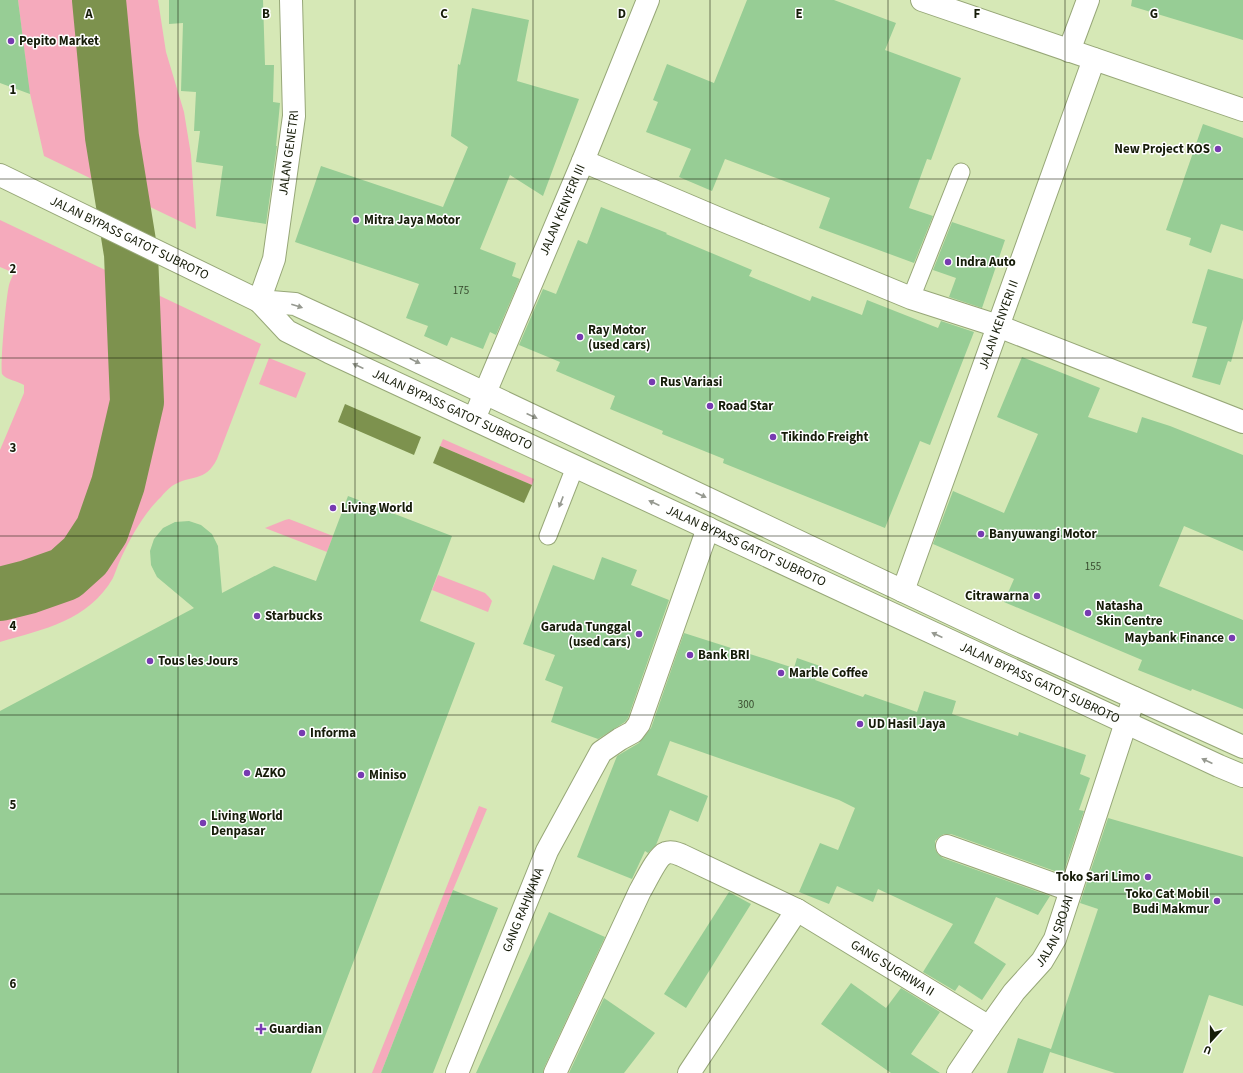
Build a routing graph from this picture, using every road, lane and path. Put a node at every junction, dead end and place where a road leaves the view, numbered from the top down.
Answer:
1 (290, 0) edge
2 (648, 0) edge
3 (922, 0) edge
4 (1088, 0) edge
5 (1069, 51) junction
6 (1094, 59) junction
7 (1243, 110) edge
8 (583, 161) junction
9 (961, 172) dead end
10 (3, 177) edge
11 (911, 298) junction
12 (259, 301) junction
13 (998, 326) junction
14 (485, 394) junction
15 (474, 419) junction
16 (1243, 422) edge
17 (575, 467) junction
18 (708, 528) junction
19 (548, 536) dead end
20 (904, 591) junction
21 (1134, 698) junction
22 (1126, 723) junction
23 (1243, 747) edge
24 (1243, 776) edge
25 (947, 846) dead end
26 (1070, 890) junction
27 (797, 910) junction
28 (989, 1026) junction
29 (457, 1073) edge
30 (555, 1073) edge
31 (689, 1073) edge
32 (958, 1073) edge

1 - 12 main road, JALAN GENETRI
2 - 8 main road, JALAN KENYERI III
3 - 5 main road
4 - 5 main road
5 - 6 main road
6 - 7 main road
6 - 13 main road, JALAN KENYERI II
8 - 11 main road
8 - 14 main road, JALAN KENYERI III
9 - 11 lane
10 - 12 main road, JALAN BYPASS GATOT SUBROTO
11 - 13 main road
12 -> 14 main road, JALAN BYPASS GATOT SUBROTO
15 -> 12 main road, JALAN BYPASS GATOT SUBROTO
13 - 16 main road
13 - 20 main road, JALAN KENYERI II
14 - 15 main road, JALAN KENYERI III
14 -> 20 main road, JALAN BYPASS GATOT SUBROTO
15 - 17 main road, JALAN BYPASS GATOT SUBROTO
18 -> 17 main road, JALAN BYPASS GATOT SUBROTO
17 -> 19 lane
22 -> 18 main road, JALAN BYPASS GATOT SUBROTO
18 - 29 main road, GANG RAHWANA
20 - 21 main road, JALAN BYPASS GATOT SUBROTO
21 - 22 main road, JALAN SROJAI
21 - 23 main road, JALAN BYPASS GATOT SUBROTO
24 -> 22 main road, JALAN BYPASS GATOT SUBROTO
22 - 26 main road, JALAN SROJAI
25 - 26 main road
26 - 28 main road, JALAN SROJAI
27 - 28 main road, GANG SUGRIWA II
27 - 30 main road, GANG SUGRIWA II
27 - 31 main road
28 - 32 main road, JALAN SROJAI

